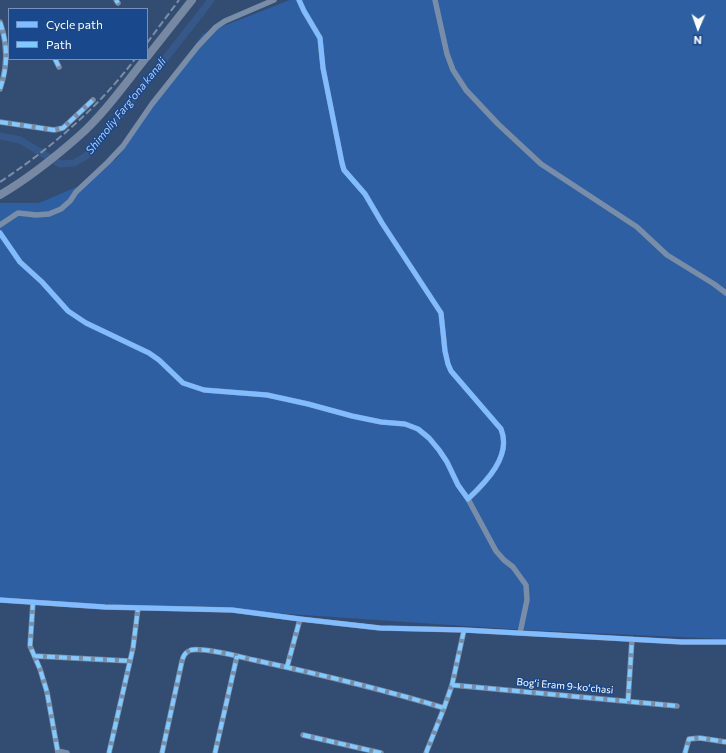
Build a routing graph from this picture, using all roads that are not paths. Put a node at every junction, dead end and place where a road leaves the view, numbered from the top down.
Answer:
1 (192, 0) edge
2 (274, 0) edge
3 (299, 0) edge
4 (435, 0) edge
5 (0, 22) edge
6 (6, 33) edge
7 (148, 56) edge
8 (56, 60) edge
9 (144, 60) edge
10 (59, 67) dead end
11 (0, 89) edge
12 (93, 100) dead end
13 (0, 122) edge
14 (0, 195) edge
15 (0, 225) edge
16 (0, 233) edge
17 (726, 293) edge
18 (468, 499) junction
19 (0, 600) edge
20 (33, 602) junction
21 (138, 608) junction
22 (300, 619) junction
23 (464, 630) junction
24 (520, 633) junction
25 (632, 639) junction
26 (726, 642) edge
27 (35, 656) junction
28 (237, 656) junction
29 (130, 661) junction
30 (287, 667) junction
31 (452, 685) junction
32 (628, 701) junction
33 (677, 706) dead end
34 (444, 708) junction
35 (303, 735) dead end
36 (726, 742) edge
37 (58, 752) edge
38 (67, 753) edge
39 (109, 753) edge
40 (162, 753) edge
41 (214, 753) edge
42 (381, 753) edge
43 (426, 753) edge
44 (685, 753) edge

1 - 7 street
2 - 15 street
3 - 18 street
4 - 17 street
5 - 6 street
6 - 11 street
8 - 10 street
9 - 14 street
12 - 13 street
16 - 18 street
18 - 24 street
19 - 20 street
20 - 21 street
20 - 27 street
21 - 22 street
21 - 29 street
22 - 23 street
22 - 30 street
23 - 24 street
23 - 31 street
24 - 25 street
25 - 26 street
25 - 32 street
27 - 29 street
27 - 37 street
28 - 30 street
28 - 40 street
28 - 41 street
29 - 39 street
30 - 34 street
31 - 32 street, Bogʻi Eram 9-koʻchasi
31 - 34 street
32 - 33 street, Bogʻi Eram 9-koʻchasi
34 - 43 street
35 - 42 street
36 - 44 street
37 - 38 street

